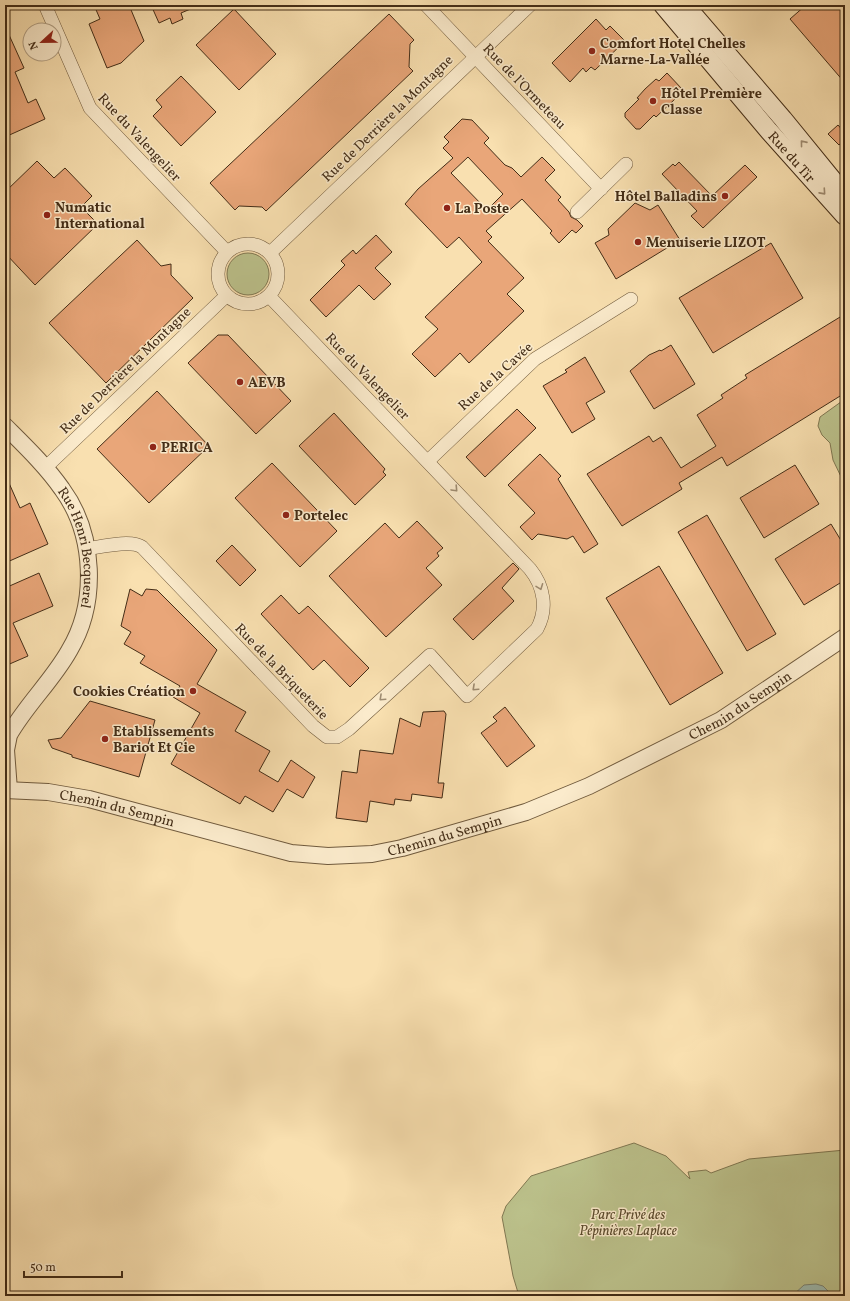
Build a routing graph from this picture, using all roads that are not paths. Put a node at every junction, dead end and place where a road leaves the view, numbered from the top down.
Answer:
1 (45, 5) edge
2 (426, 5) edge
3 (663, 5) edge
4 (676, 5) edge
5 (685, 5) edge
6 (528, 6) edge
7 (697, 46) junction
8 (475, 56) junction
9 (733, 62) junction
10 (783, 118) junction
11 (626, 164) dead end
12 (601, 188) junction
13 (845, 194) edge
14 (577, 212) dead end
15 (845, 216) edge
16 (227, 252) junction
17 (270, 253) junction
18 (226, 296) junction
19 (269, 296) junction
20 (631, 299) dead end
21 (5, 426) edge
22 (428, 461) junction
23 (45, 468) junction
24 (86, 549) junction
25 (845, 637) edge
26 (7, 790) edge

1 - 16 street, Rue du Valengelier
2 - 8 street, Rue de l'Ormeteau
3 - 7 main road, Rue du Tir
4 - 9 street, Rue du Tir
5 - 9 main road, Rue du Tir
6 - 8 street, Rue de Derrière la Montagne
7 - 10 street
7 -> 15 main road, Rue du Tir
8 - 12 street, Rue de l'Ormeteau
8 - 17 street, Rue de Derrière la Montagne
9 - 10 main road, Rue du Tir
13 -> 10 main road, Rue du Tir
11 - 12 street
12 - 14 street
16 - 17 street
16 - 18 street
17 - 19 street
18 - 19 street
18 - 23 street, Rue de Derrière la Montagne
19 - 22 street, Rue du Valengelier
20 - 22 street, Rue de la Cavée
21 - 23 street, Rue Henri Becquerel
22 -> 24 street, Rue de la Briqueterie
23 - 24 street, Rue Henri Becquerel
24 - 26 street, Rue Henri Becquerel
25 - 26 street, Chemin du Sempin

